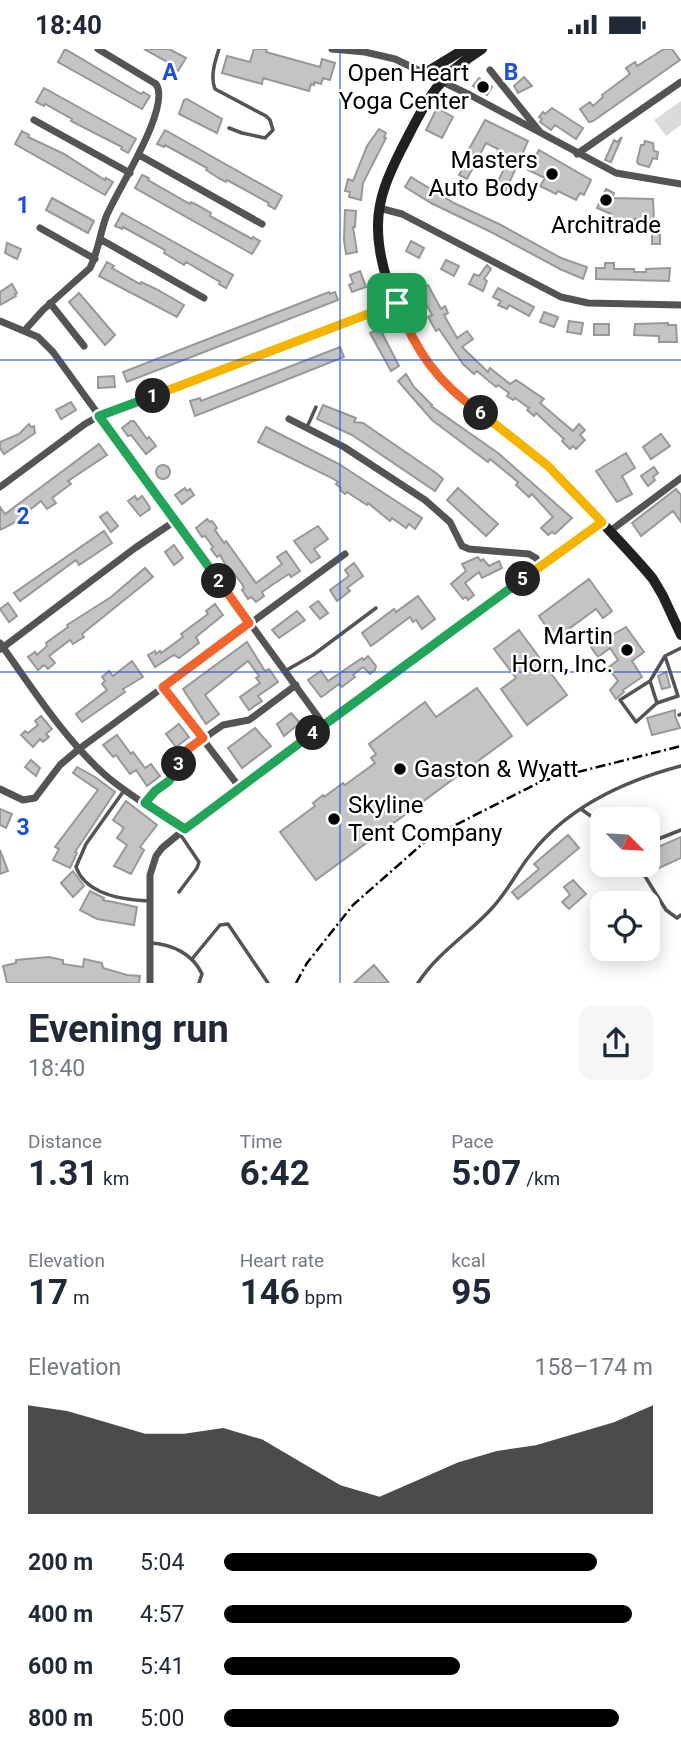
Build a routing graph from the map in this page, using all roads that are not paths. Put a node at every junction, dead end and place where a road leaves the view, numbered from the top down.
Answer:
1 (98, 49) edge
2 (219, 49) edge
3 (332, 49) edge
4 (479, 51) edge
5 (490, 70) dead end
6 (425, 73) junction
7 (441, 80) junction
8 (681, 82) edge
9 (34, 120) dead end
10 (229, 128) dead end
11 (542, 135) junction
12 (577, 154) junction
13 (139, 155) junction
14 (130, 173) junction
15 (681, 184) edge
16 (379, 208) junction
17 (262, 224) dead end
18 (40, 228) dead end
19 (100, 239) junction
20 (95, 259) junction
21 (204, 298) dead end
22 (50, 303) junction
23 (397, 303) junction
24 (681, 305) edge
25 (0, 321) edge
26 (25, 330) junction
27 (84, 345) dead end
28 (316, 407) dead end
29 (99, 416) junction
30 (289, 419) dead end
31 (306, 429) junction
32 (681, 478) edge
33 (0, 487) edge
34 (175, 521) junction
35 (602, 522) junction
36 (610, 531) junction
37 (345, 554) dead end
38 (542, 566) junction
39 (376, 608) dead end
40 (249, 623) junction
41 (681, 635) edge
42 (1, 647) edge
43 (681, 648) edge
44 (665, 656) junction
45 (285, 671) junction
46 (650, 681) junction
47 (296, 685) junction
48 (163, 687) junction
49 (657, 703) junction
50 (324, 725) junction
51 (203, 738) junction
52 (79, 749) junction
53 (681, 767) edge
54 (240, 787) junction
55 (4, 790) edge
56 (125, 790) junction
57 (145, 803) junction
58 (582, 809) junction
59 (590, 815) edge
60 (681, 830) edge
61 (182, 832) junction
62 (660, 838) edge
63 (646, 877) edge
64 (179, 892) dead end
65 (150, 901) junction
66 (681, 915) edge
67 (150, 943) junction
68 (192, 960) junction
69 (150, 983) edge
70 (199, 983) edge
71 (268, 983) edge
72 (418, 983) edge

1 - 13 street
2 - 10 lane
3 - 6 street
4 - 6 main road
4 - 7 main road
5 - 11 street
6 - 7 street
7 - 11 street
7 - 16 main road
8 - 12 street
9 - 14 street
11 - 12 street
12 - 15 street
13 - 14 street
13 - 17 street
14 - 19 street
16 - 23 main road
16 - 24 street
18 - 20 street
19 - 20 street
19 - 21 street
20 - 22 street
22 - 26 street
22 - 27 street
23 - 29 street
23 - 35 main road
25 - 26 street
26 - 29 street
28 - 31 lane
29 - 33 street
29 - 34 street
30 - 31 street
31 - 38 street
32 - 36 street
34 - 40 street
34 - 42 street
35 - 36 main road
35 - 38 street
36 - 41 main road
37 - 40 street
38 - 50 street
39 - 45 lane
40 - 45 street
40 - 48 street
42 - 52 street
43 - 44 lane
44 - 46 lane
44 - 49 lane
45 - 47 street
46 - 49 lane
46 - 49 lane
47 - 50 street
47 - 51 street
48 - 51 street
48 - 52 street
50 - 54 street
51 - 54 street
51 - 57 street
52 - 55 street
52 - 56 street
53 - 58 lane
54 - 61 street
56 - 57 street
56 - 65 lane
57 - 61 street
58 - 59 lane
58 - 72 lane
60 - 62 lane
61 - 64 lane
61 - 65 street
63 - 66 lane
65 - 67 street
67 - 68 lane
67 - 69 street
68 - 70 lane
68 - 71 lane

